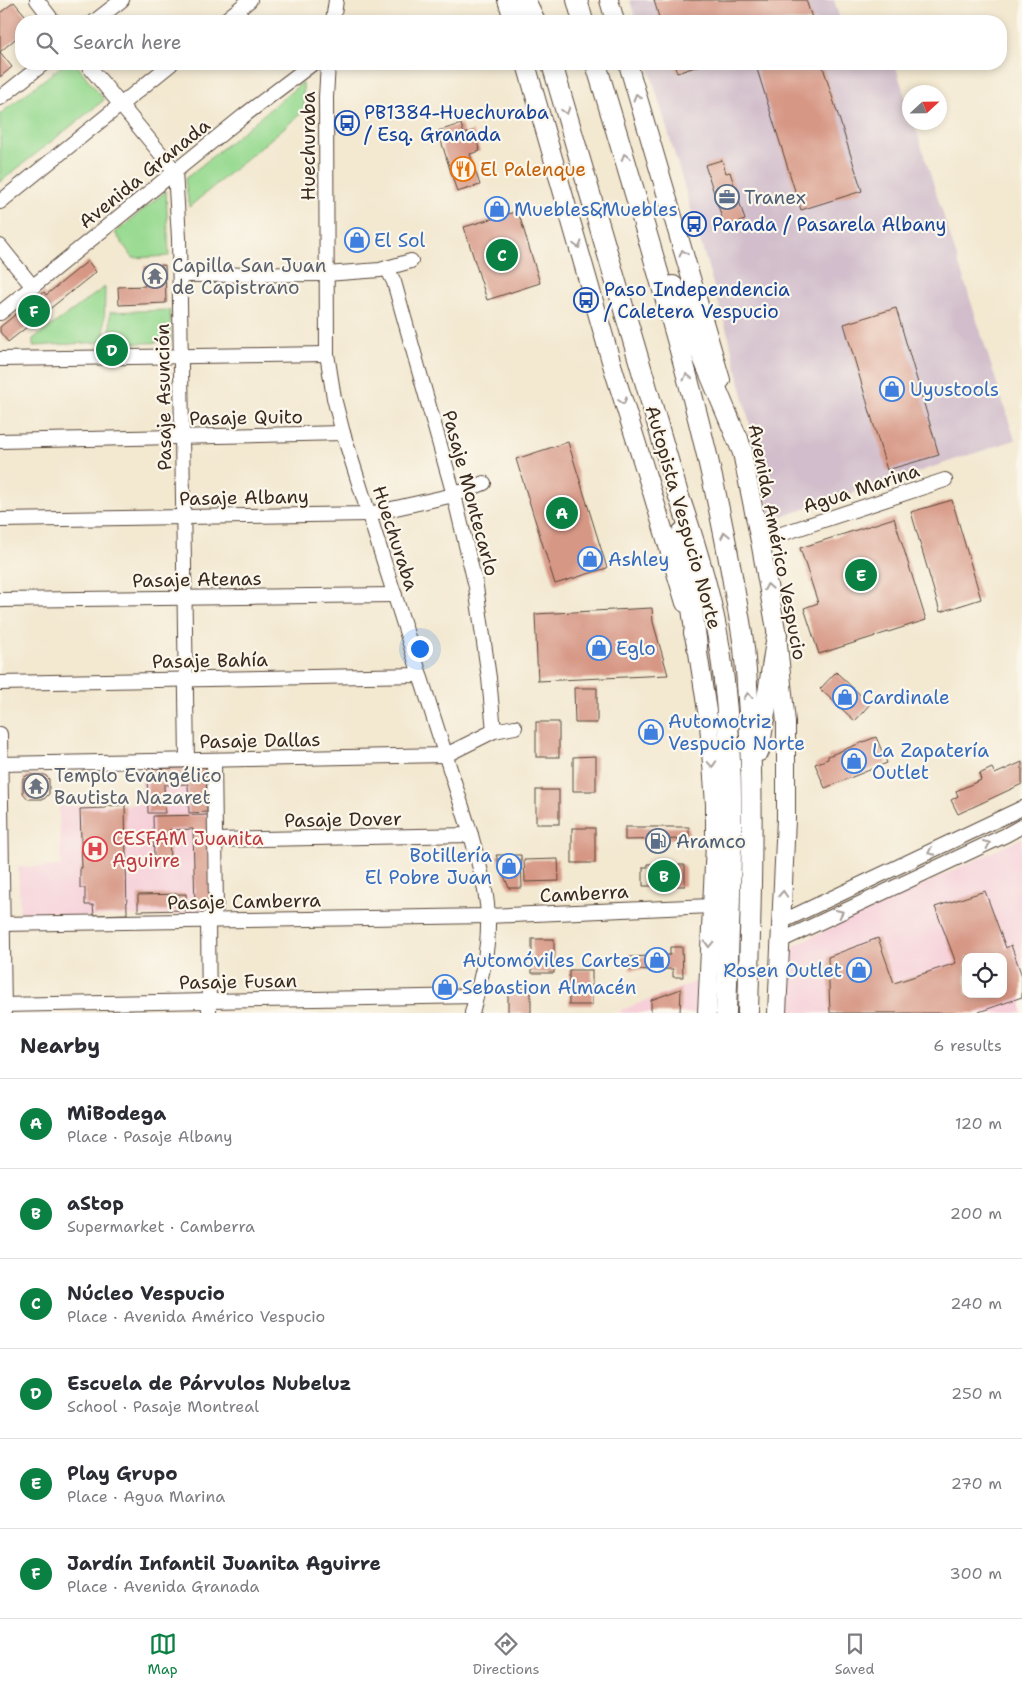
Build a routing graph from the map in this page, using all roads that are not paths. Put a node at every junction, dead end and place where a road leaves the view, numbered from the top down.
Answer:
1 (37, 0) edge
2 (122, 0) edge
3 (250, 0) edge
4 (336, 0) edge
5 (507, 0) edge
6 (525, 0) edge
7 (534, 0) edge
8 (577, 0) edge
9 (587, 0) edge
10 (609, 0) edge
11 (48, 15) edge
12 (103, 15) edge
13 (231, 15) edge
14 (334, 15) edge
15 (512, 15) edge
16 (532, 15) edge
17 (538, 15) edge
18 (581, 15) edge
19 (589, 15) edge
20 (613, 15) edge
21 (35, 70) edge
22 (92, 70) edge
23 (164, 70) edge
24 (303, 70) edge
25 (328, 70) edge
26 (528, 70) edge
27 (554, 70) edge
28 (599, 70) edge
29 (630, 70) edge
30 (0, 98) edge
31 (120, 105) junction
32 (175, 171) junction
33 (0, 202) edge
34 (639, 204) junction
35 (0, 246) edge
36 (411, 261) dead end
37 (387, 268) junction
38 (326, 274) junction
39 (180, 275) junction
40 (33, 287) junction
41 (0, 313) edge
42 (327, 354) junction
43 (181, 356) junction
44 (0, 359) edge
45 (343, 433) junction
46 (182, 437) junction
47 (0, 441) edge
48 (742, 450) junction
49 (945, 480) dead end
50 (484, 483) dead end
51 (678, 494) junction
52 (454, 495) junction
53 (369, 514) junction
54 (183, 517) junction
55 (0, 520) edge
56 (760, 541) junction
57 (395, 595) junction
58 (184, 598) junction
59 (0, 600) edge
60 (777, 635) junction
61 (697, 646) junction
62 (420, 675) junction
63 (186, 680) junction
64 (0, 683) edge
65 (514, 727) dead end
66 (494, 731) junction
67 (0, 734) edge
68 (446, 755) junction
69 (187, 760) junction
70 (214, 760) junction
71 (0, 764) edge
72 (752, 797) junction
73 (1022, 808) edge
74 (1022, 826) edge
75 (471, 835) junction
76 (215, 840) junction
77 (1, 843) edge
78 (711, 906) junction
79 (488, 916) junction
80 (208, 920) junction
81 (781, 922) junction
82 (1, 924) edge
83 (780, 941) junction
84 (476, 996) junction
85 (3, 1007) edge
86 (209, 1007) edge
87 (472, 1013) edge
88 (707, 1013) edge
89 (726, 1013) edge
90 (748, 1013) edge
91 (777, 1013) edge

1 - 11 street
2 - 12 street
3 - 13 street
4 - 14 street
5 - 15 main road
6 - 16 highway
7 - 17 highway
8 - 18 highway
9 - 19 highway
10 - 20 main road
21 - 30 street
22 - 31 street
23 - 31 street
24 - 32 street, Avenida Granada
25 - 38 street, Huechuraba
26 -> 61 main road
27 -> 51 highway, Autopista Vespucio Norte
34 -> 28 highway, Autopista Vespucio Norte
48 -> 29 main road, Avenida Américo Vespucio
31 - 32 street
31 - 33 street
32 - 39 street, Pasaje Asunción
32 - 40 street, Avenida Granada
34 - 48 highway
72 -> 34 highway, Autopista Vespucio Norte
35 - 40 street
36 - 37 street
37 - 38 street
37 - 52 street, Pasaje Montecarlo
38 - 39 street
38 - 42 street, Huechuraba
39 - 43 street, Pasaje Asunción
40 - 41 street, Avenida Granada
42 - 43 street
42 - 45 street, Huechuraba
43 - 44 street
43 - 46 street, Pasaje Asunción
45 - 46 street, Pasaje Quito
45 - 53 street, Huechuraba
46 - 47 street, Pasaje Quito
46 - 54 street, Pasaje Asunción
48 - 56 main road, Avenida Américo Vespucio
49 - 56 street, Agua Marina
50 - 52 street, Pasaje Albany
51 - 61 highway
51 - 89 highway, Autopista Vespucio Norte
52 - 53 street, Pasaje Albany
52 - 66 street, Pasaje Montecarlo
53 - 54 street, Pasaje Albany
53 - 57 street, Huechuraba
54 - 55 street, Pasaje Albany
54 - 58 street, Pasaje Asunción
60 -> 56 main road, Avenida Américo Vespucio
57 - 58 street, Pasaje Atenas
57 - 62 street, Huechuraba
58 - 59 street, Pasaje Atenas
58 - 63 street, Pasaje Asunción
60 - 72 highway
81 -> 60 main road, Avenida Américo Vespucio
61 -> 78 main road
62 - 63 street, Pasaje Bahía
62 - 68 street, Huechuraba
63 - 64 street, Pasaje Bahía
63 - 69 street, Pasaje Asunción
65 - 66 street, Pasaje Dallas
66 - 68 street, Pasaje Dallas
67 - 71 street
68 - 70 street, Pasaje Dallas
68 - 75 street, Huechuraba
69 - 70 street, Pasaje Dallas
69 - 71 street, Pasaje Dallas
70 - 76 street
71 - 77 street
72 - 90 highway, Autopista Vespucio Norte
73 -> 81 street
83 -> 74 street
75 - 76 street, Pasaje Dover
75 - 79 street, Huechuraba
76 - 80 street
77 - 82 street
78 - 79 street, Camberra
78 -> 88 main road
79 - 80 street, Pasaje Camberra
79 - 84 street, Huechuraba
80 - 82 street, Pasaje Camberra
80 - 86 street
81 - 83 main road, Avenida Américo Vespucio
82 - 85 street
83 - 91 main road, Avenida Américo Vespucio
84 - 86 street, Pasaje Fusan
84 - 87 street, Huechuraba
85 - 86 street, Pasaje Fusan

